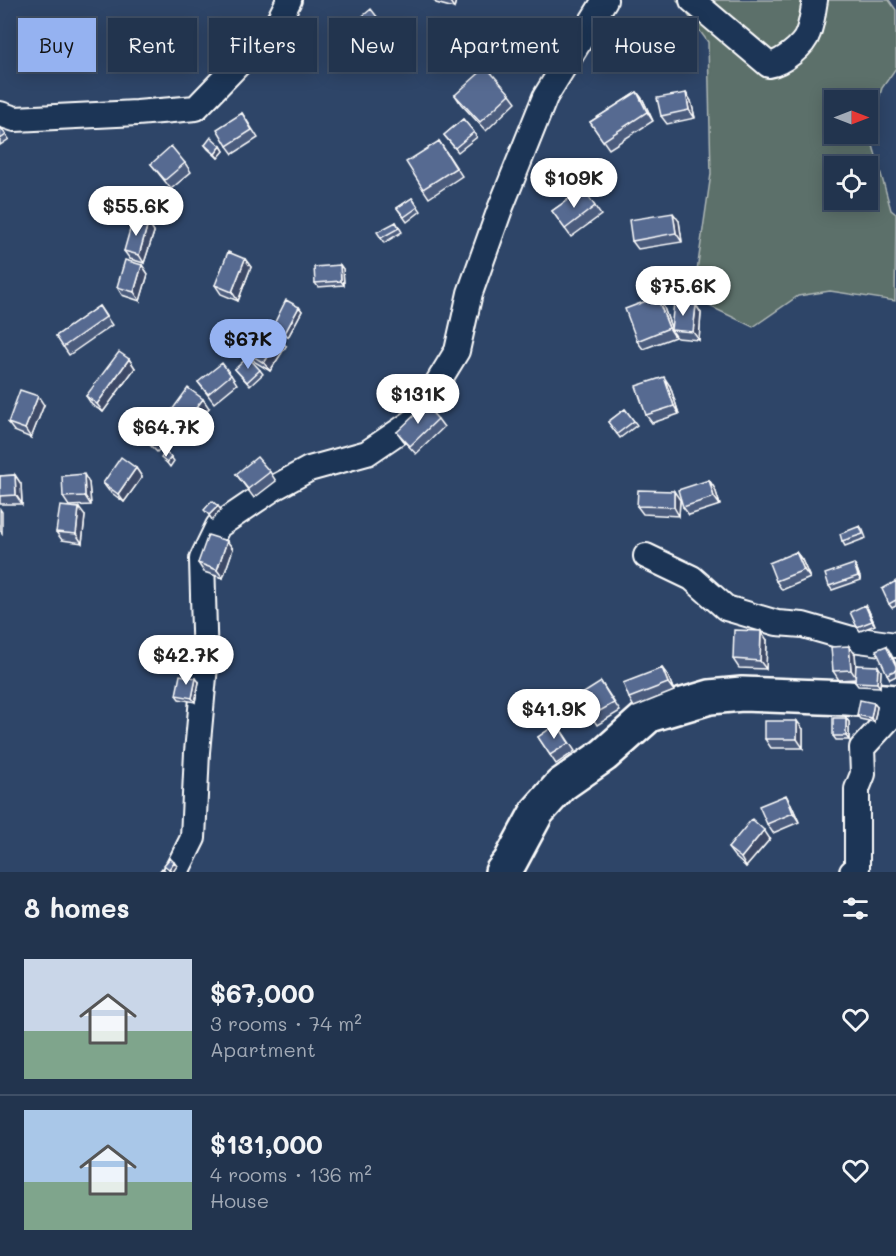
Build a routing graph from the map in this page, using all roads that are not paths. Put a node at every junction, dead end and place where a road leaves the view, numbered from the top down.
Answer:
1 (290, 0) edge
2 (605, 0) edge
3 (692, 0) edge
4 (815, 0) edge
5 (0, 114) edge
6 (646, 556) dead end
7 (896, 645) edge
8 (896, 702) edge
9 (896, 711) edge
10 (176, 872) edge
11 (502, 872) edge
12 (852, 872) edge

1 - 5 street
2 - 10 street
3 - 4 street
6 - 7 street
8 - 11 main road
9 - 12 street

